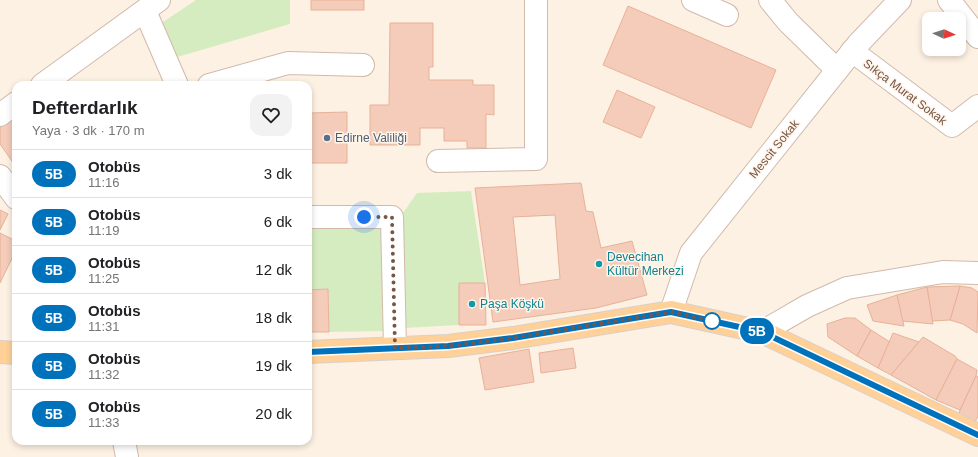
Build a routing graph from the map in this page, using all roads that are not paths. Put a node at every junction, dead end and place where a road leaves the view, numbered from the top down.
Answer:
1 (536, 0) edge
2 (693, 0) edge
3 (718, 0) edge
4 (770, 0) edge
5 (900, 0) edge
6 (949, 0) edge
7 (152, 6) edge
8 (978, 37) edge
9 (852, 51) junction
10 (363, 65) dead end
11 (837, 70) junction
12 (48, 81) edge
13 (176, 81) edge
14 (223, 81) edge
15 (12, 106) edge
16 (978, 106) edge
17 (0, 115) edge
18 (438, 161) dead end
19 (0, 176) edge
20 (12, 192) edge
21 (312, 217) edge
22 (978, 273) edge
23 (671, 312) junction
24 (762, 332) junction
25 (395, 348) junction
26 (0, 352) edge
27 (312, 352) edge
28 (12, 353) edge
29 (978, 435) edge
30 (125, 445) edge
31 (127, 457) edge

1 - 18 street
2 - 3 street
4 - 11 street
5 - 9 street, Mescit Sokak
6 - 8 street
7 - 12 street
7 - 13 street
9 - 11 street, Mescit Sokak
9 - 16 street, Sıkça Murat Sokak
10 - 14 street
11 - 23 street, Mescit Sokak
15 - 17 street
19 - 20 street
21 - 25 street
22 - 24 street
23 - 24 main road
23 - 25 main road
24 - 29 main road
25 - 27 main road
26 - 28 main road
30 - 31 street

